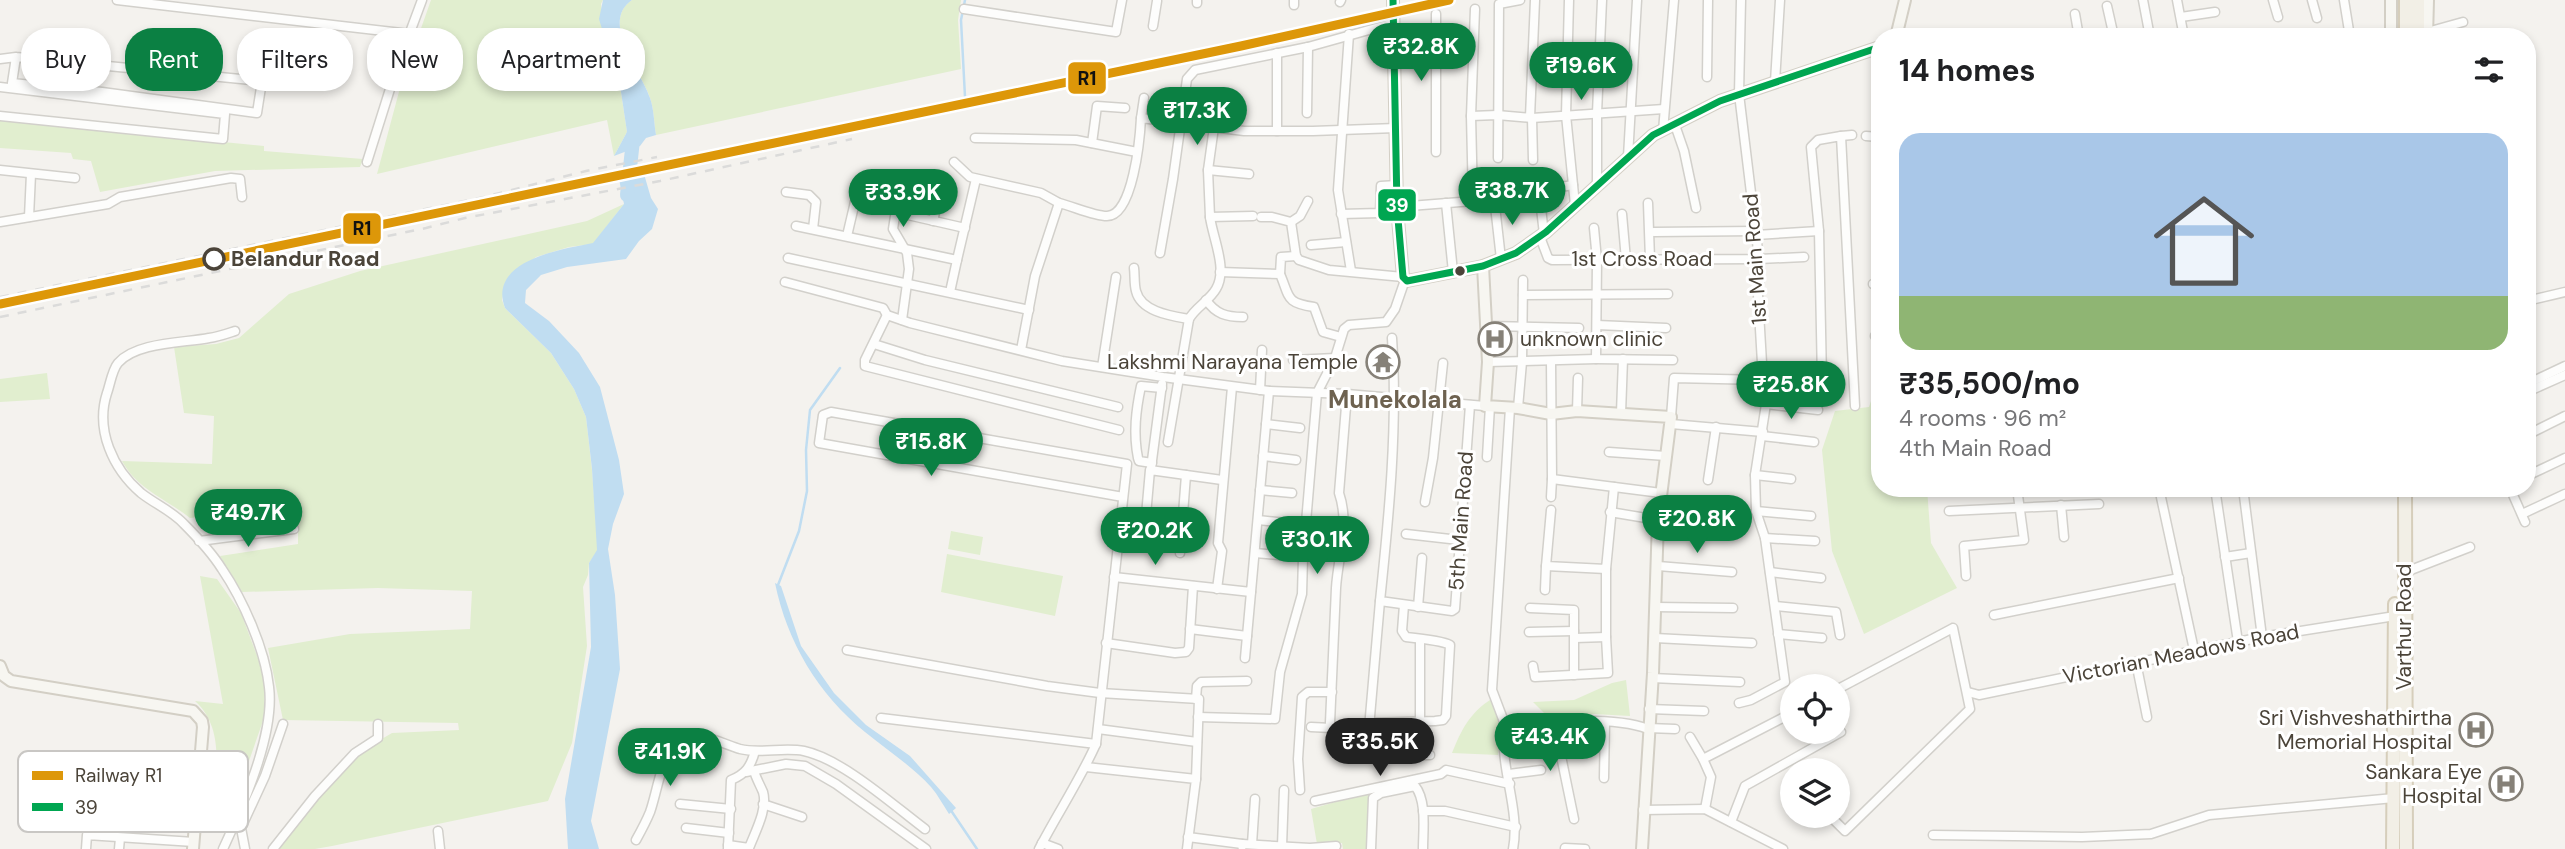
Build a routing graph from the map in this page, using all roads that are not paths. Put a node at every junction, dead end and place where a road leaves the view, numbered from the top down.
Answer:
1 (117, 0) edge
2 (422, 0) edge
3 (1122, 0) edge
4 (1155, 0) edge
5 (1393, 0) edge
6 (1520, 0) edge
7 (1535, 0) edge
8 (1569, 0) edge
9 (1602, 0) edge
10 (1636, 0) edge
11 (1674, 0) edge
12 (1709, 0) edge
13 (1741, 0) edge
14 (1780, 0) edge
15 (1905, 0) edge
16 (2143, 0) edge
17 (2177, 0) edge
18 (2273, 0) edge
19 (2312, 0) edge
20 (2344, 0) edge
21 (2391, 0) edge
22 (2406, 0) edge
23 (2418, 0) edge
24 (2428, 0) edge
25 (2107, 6) dead end
26 (964, 9) dead end
27 (1475, 9) dead end
28 (2215, 12) dead end
29 (1436, 14) dead end
30 (2075, 14) dead end
31 (2181, 17) junction
32 (2278, 17) dead end
33 (2316, 18) dead end
34 (2463, 22) dead end
35 (1394, 23) junction
36 (1153, 26) dead end
37 (412, 28) edge
38 (1898, 28) edge
39 (2077, 28) edge
40 (2112, 28) edge
41 (2148, 28) edge
42 (2183, 28) edge
43 (2349, 28) edge
44 (2392, 28) edge
45 (2406, 28) edge
46 (2423, 28) edge
47 (2425, 28) edge
48 (2445, 28) edge
49 (367, 29) edge
50 (1349, 34) junction
51 (1308, 47) junction
52 (1871, 50) edge
53 (1276, 53) junction
54 (16, 57) junction
55 (0, 59) edge
56 (1707, 77) dead end
57 (1775, 82) junction
58 (0, 87) edge
59 (389, 91) edge
60 (1739, 94) junction
61 (1144, 98) dead end
62 (1125, 108) dead end
63 (1664, 109) junction
64 (1629, 111) junction
65 (1307, 113) dead end
66 (1597, 113) junction
67 (1497, 115) junction
68 (1566, 115) junction
69 (0, 116) edge
70 (1471, 116) junction
71 (1531, 117) junction
72 (1141, 118) junction
73 (1180, 123) junction
74 (1675, 125) junction
75 (1214, 127) junction
76 (1396, 128) junction
77 (1342, 129) junction
78 (1277, 131) junction
79 (1663, 131) junction
80 (1852, 135) dead end
81 (1841, 136) junction
82 (1866, 136) dead end
83 (1871, 136) edge
84 (975, 138) dead end
85 (1092, 143) junction
86 (1137, 152) junction
87 (1436, 152) dead end
88 (1628, 157) junction
89 (1498, 158) dead end
90 (1533, 160) dead end
91 (367, 162) dead end
92 (954, 162) dead end
93 (0, 170) edge
94 (1208, 170) junction
95 (31, 174) junction
96 (1249, 174) dead end
97 (75, 178) dead end
98 (976, 179) junction
99 (942, 182) dead end
100 (905, 185) dead end
101 (1397, 186) junction
102 (1573, 186) junction
103 (1597, 187) junction
104 (858, 189) dead end
105 (1539, 191) junction
106 (786, 192) dead end
107 (242, 197) dead end
108 (1494, 197) junction
109 (1308, 201) dead end
110 (1473, 201) junction
111 (1059, 203) junction
112 (1446, 203) junction
113 (1648, 203) dead end
114 (1576, 205) junction
115 (1398, 207) junction
116 (1696, 208) dead end
117 (899, 213) junction
118 (1622, 214) dead end
119 (1340, 215) junction
120 (29, 217) junction
121 (1210, 217) junction
122 (933, 221) junction
123 (0, 222) edge
124 (1291, 222) junction
125 (796, 226) dead end
126 (965, 228) junction
127 (1594, 228) dead end
128 (813, 229) junction
129 (1819, 231) junction
130 (1654, 232) dead end
131 (1756, 233) junction
132 (847, 236) junction
133 (1542, 236) junction
134 (1346, 242) junction
135 (1311, 245) dead end
136 (904, 249) junction
137 (1160, 253) dead end
138 (1296, 256) junction
139 (1804, 257) dead end
140 (788, 258) dead end
141 (1501, 259) junction
142 (1650, 259) junction
143 (1759, 259) junction
144 (957, 260) junction
145 (1597, 260) junction
146 (1626, 260) junction
147 (1483, 266) junction
148 (1135, 268) dead end
149 (1351, 271) junction
150 (1220, 272) junction
151 (1453, 272) junction
152 (1280, 274) junction
153 (1116, 276) dead end
154 (1405, 279) junction
155 (1523, 280) dead end
156 (785, 282) dead end
157 (909, 284) junction
158 (950, 292) junction
159 (2565, 292) edge
160 (1668, 294) dead end
161 (1523, 295) junction
162 (1597, 295) junction
163 (2536, 299) edge
164 (1206, 300) junction
165 (1029, 310) junction
166 (887, 316) junction
167 (1243, 317) dead end
168 (1189, 319) junction
169 (902, 320) junction
170 (1597, 325) junction
171 (1487, 326) junction
172 (1522, 327) junction
173 (1579, 328) dead end
174 (1666, 328) dead end
175 (235, 331) dead end
176 (1341, 337) junction
177 (1392, 338) dead end
178 (874, 344) junction
179 (1021, 350) junction
180 (1262, 350) dead end
181 (1335, 358) junction
182 (1596, 359) junction
183 (1623, 359) junction
184 (1293, 360) dead end
185 (1674, 360) dead end
186 (1551, 361) junction
187 (1488, 362) junction
188 (1522, 362) junction
189 (1443, 363) dead end
190 (2565, 366) edge
191 (1102, 367) junction
192 (1150, 375) junction
193 (2565, 375) edge
194 (1163, 377) junction
195 (1578, 378) dead end
196 (1180, 379) junction
197 (1822, 380) dead end
198 (2536, 380) edge
199 (1148, 386) junction
200 (1232, 387) junction
201 (1162, 388) junction
202 (2536, 388) edge
203 (1265, 390) junction
204 (1317, 393) junction
205 (1347, 394) junction
206 (1394, 398) junction
207 (1438, 402) junction
208 (1470, 405) junction
209 (1487, 406) junction
210 (1855, 406) dead end
211 (1118, 407) dead end
212 (1514, 408) junction
213 (1818, 410) dead end
214 (1577, 411) junction
215 (1621, 413) junction
216 (1551, 414) junction
217 (2565, 416) edge
218 (1671, 420) junction
219 (1266, 424) junction
220 (1300, 428) dead end
221 (1716, 428) junction
222 (1119, 430) dead end
223 (2536, 430) edge
224 (1762, 434) junction
225 (1168, 442) dead end
226 (1814, 442) dead end
227 (1609, 452) dead end
228 (1263, 456) junction
229 (1666, 456) junction
230 (1487, 457) dead end
231 (2565, 457) edge
232 (1296, 460) dead end
233 (1151, 466) junction
234 (2536, 472) edge
235 (1186, 475) junction
236 (1755, 475) junction
237 (1791, 478) dead end
238 (1552, 479) junction
239 (1222, 480) junction
240 (1709, 480) dead end
241 (1614, 487) junction
242 (1260, 490) junction
243 (1292, 493) dead end
244 (1661, 493) junction
245 (2565, 494) edge
246 (1551, 497) dead end
247 (2018, 497) edge
248 (2161, 497) edge
249 (2216, 497) edge
250 (2244, 497) edge
251 (2397, 497) edge
252 (2405, 497) edge
253 (2514, 497) edge
254 (1123, 498) junction
255 (1425, 502) dead end
256 (2099, 504) dead end
257 (2062, 505) junction
258 (2019, 507) junction
259 (1551, 510) dead end
260 (1756, 511) junction
261 (1949, 511) dead end
262 (1610, 512) junction
263 (1811, 516) dead end
264 (1258, 520) junction
265 (1287, 523) dead end
266 (1658, 524) junction
267 (293, 529) dead end
268 (1728, 531) dead end
269 (1406, 534) dead end
270 (2064, 537) dead end
271 (1144, 538) dead end
272 (1765, 538) junction
273 (1458, 540) junction
274 (199, 541) junction
275 (1815, 541) dead end
276 (2470, 547) dead end
277 (1255, 553) junction
278 (2251, 553) junction
279 (1180, 554) dead end
280 (1291, 556) dead end
281 (2225, 557) junction
282 (1423, 558) dead end
283 (1546, 566) junction
284 (1658, 566) junction
285 (1606, 569) junction
286 (1732, 572) dead end
287 (1770, 572) junction
288 (2403, 573) junction
289 (1966, 576) dead end
290 (1114, 577) junction
291 (1821, 578) dead end
292 (2179, 578) junction
293 (1193, 586) junction
294 (1217, 589) junction
295 (1545, 590) dead end
296 (1251, 592) junction
297 (1380, 601) junction
298 (1404, 605) junction
299 (1776, 606) junction
300 (1418, 607) junction
301 (1656, 607) junction
302 (1530, 608) dead end
303 (1733, 608) dead end
304 (1994, 615) dead end
305 (2395, 616) junction
306 (1190, 629) junction
307 (1529, 632) dead end
308 (1574, 634) junction
309 (1778, 634) junction
310 (1840, 635) dead end
311 (1247, 636) junction
312 (1605, 637) junction
313 (2262, 637) junction
314 (1655, 638) junction
315 (1822, 638) dead end
316 (1420, 641) junction
317 (2238, 642) junction
318 (1106, 643) junction
319 (1752, 643) dead end
320 (847, 650) dead end
321 (2194, 650) junction
322 (1245, 658) dead end
323 (2136, 662) junction
324 (1533, 666) dead end
325 (0, 667) edge
326 (1574, 675) junction
327 (1652, 678) junction
328 (1247, 681) dead end
329 (1740, 682) dead end
330 (1850, 683) edge
331 (1332, 692) junction
332 (1968, 692) junction
333 (1100, 693) junction
334 (1196, 699) junction
335 (1738, 703) dead end
336 (1649, 709) junction
337 (1704, 711) dead end
338 (1198, 717) junction
339 (2147, 717) dead end
340 (881, 718) dead end
341 (1780, 719) edge
342 (1420, 722) junction
343 (1554, 722) junction
344 (1605, 722) junction
345 (283, 724) dead end
346 (378, 724) dead end
347 (1370, 725) junction
348 (1311, 727) dead end
349 (1506, 727) junction
350 (1332, 728) junction
351 (1648, 728) junction
352 (1097, 729) junction
353 (1675, 729) dead end
354 (1689, 737) dead end
355 (1197, 742) junction
356 (1096, 744) junction
357 (1820, 744) edge
358 (202, 751) edge
359 (755, 751) junction
360 (1430, 755) dead end
361 (1703, 759) junction
362 (1086, 767) junction
363 (1541, 769) dead end
364 (750, 771) junction
365 (1509, 774) junction
366 (1604, 778) dead end
367 (1196, 779) junction
368 (1510, 784) junction
369 (248, 788) edge
370 (1284, 790) dead end
371 (1300, 790) dead end
372 (2394, 798) junction
373 (1255, 799) dead end
374 (1315, 801) dead end
375 (248, 804) edge
376 (680, 804) dead end
377 (763, 804) junction
378 (731, 808) junction
379 (1705, 809) junction
380 (1643, 810) junction
381 (1423, 811) junction
382 (802, 817) dead end
383 (1574, 819) dead end
384 (1731, 822) junction
385 (1850, 826) edge
386 (686, 828) dead end
387 (1516, 828) junction
388 (925, 829) dead end
389 (438, 831) dead end
390 (231, 832) edge
391 (235, 832) edge
392 (729, 833) junction
393 (1933, 835) dead end
394 (1188, 837) junction
395 (120, 838) junction
396 (636, 840) dead end
397 (194, 846) edge
398 (1040, 846) edge
399 (1245, 846) edge
400 (1282, 846) junction
401 (1336, 846) dead end
402 (728, 847) edge
403 (1564, 848) edge
404 (86, 849) edge
405 (119, 849) edge
406 (223, 849) edge
407 (245, 849) edge
408 (273, 849) edge
409 (440, 849) edge
410 (926, 849) edge
411 (1058, 849) edge
412 (1187, 849) edge
413 (1370, 849) edge
414 (1423, 849) edge
415 (1513, 849) edge
416 (1585, 849) edge
417 (1642, 849) edge
418 (1783, 849) edge
419 (2393, 849) edge
420 (2406, 849) edge

1 - 49 street
2 - 37 street
3 - 26 street
4 - 36 street
5 - 35 street
6 - 67 street
7 - 71 street
8 - 68 street
9 - 66 street
10 - 64 street
11 - 63 street
12 - 56 street
13 - 60 street, 1st Main Road
14 - 57 street
15 - 38 street
16 - 41 street
17 - 31 street
18 - 32 street
19 - 33 street
20 - 43 street
21 - 44 street
22 - 45 main road
23 - 46 main road
24 - 47 street
25 - 40 street
27 - 70 street
28 - 31 street
29 - 87 street
30 - 39 street
31 - 42 street
34 - 48 street
35 - 50 street
35 - 76 street
50 - 51 street
50 - 77 street
51 - 53 street
51 - 65 street
52 - 57 street
53 - 73 street
53 - 78 street
54 - 54 street
54 - 55 street
57 - 60 street
58 - 69 street
59 - 91 street
60 - 74 street
60 - 131 street, 1st Main Road
61 - 72 street
62 - 85 street
63 - 64 street
63 - 79 street
64 - 66 street
64 - 88 street
66 - 68 street
66 - 103 street
67 - 70 street
67 - 71 street
67 - 89 street
68 - 71 street
68 - 102 street
70 - 110 street
71 - 90 street
72 - 73 street
72 - 86 street
73 - 75 street
73 - 137 street
74 - 79 street
74 - 116 street
75 - 78 street
75 - 94 street
76 - 77 street
76 - 101 street
77 - 78 street
77 - 119 street
79 - 88 street
80 - 81 street
81 - 129 street
81 - 210 street
82 - 83 street
84 - 85 street
85 - 86 street
86 - 111 street
88 - 103 street
92 - 98 street
93 - 95 street
94 - 96 street
94 - 121 street
95 - 97 street
95 - 120 street
98 - 111 street
98 - 126 street
99 - 122 street
100 - 117 street
101 - 115 street
101 - 119 street
102 - 105 street
102 - 114 street
103 - 114 street
104 - 132 street
105 - 108 street
105 - 133 street
106 - 128 street
107 - 120 street
108 - 110 street
108 - 141 street
109 - 124 street
110 - 112 street
111 - 165 street
112 - 115 street
112 - 151 street
113 - 142 street
114 - 133 street
115 - 154 street
117 - 122 street
117 - 136 street
118 - 146 street
119 - 134 street
120 - 123 street
121 - 124 street
121 - 150 street
122 - 126 street
124 - 138 street
125 - 128 street
126 - 144 street
127 - 145 street
128 - 132 street
129 - 131 street
129 - 197 street
130 - 131 street
131 - 143 street, 1st Main Road
132 - 136 street
133 - 141 street
133 - 145 street, 1st Cross Road
134 - 135 street
134 - 149 street
136 - 144 street
136 - 157 street
138 - 149 street
138 - 152 street
139 - 143 street, 1st Cross Road
140 - 157 street
141 - 147 street
142 - 143 street, 1st Cross Road
142 - 146 street, 1st Cross Road
143 - 218 street, 1st Main Road
144 - 158 street
145 - 146 street, 1st Cross Road
145 - 162 street
147 - 151 street
147 - 171 street
148 - 168 street
149 - 154 street
150 - 152 street
150 - 164 street
151 - 154 street
152 - 176 street
153 - 191 street
154 - 176 street
155 - 161 street
156 - 166 street
157 - 158 street
157 - 169 street
158 - 165 street
159 - 163 street
160 - 162 street
161 - 162 street
161 - 172 street
162 - 170 street
164 - 167 street
164 - 168 street
165 - 179 street
166 - 169 street
166 - 178 street
168 - 196 street
169 - 179 street
170 - 174 street
170 - 182 street
171 - 172 street
171 - 187 street
172 - 173 street
172 - 188 street
175 - 274 street
176 - 181 street
177 - 206 street
178 - 211 street
178 - 222 street
179 - 191 street
180 - 203 street
181 - 184 street
181 - 204 street
182 - 183 street
182 - 186 street
183 - 185 street
183 - 215 street
186 - 188 street
186 - 216 street
187 - 188 street
187 - 209 street
188 - 212 street
189 - 207 street
190 - 198 street
191 - 192 street
192 - 194 street
192 - 199 street
193 - 202 street
194 - 196 street
194 - 201 street
195 - 214 street
196 - 200 street
196 - 225 street
199 - 201 street
199 - 233 street
200 - 203 street
200 - 239 street
201 - 233 street
203 - 204 street
203 - 219 street
204 - 205 street
204 - 338 street
205 - 206 street
205 - 331 street
206 - 207 street
206 - 297 street
207 - 208 street
207 - 255 street
208 - 209 street
208 - 273 street, 5th Main Road
209 - 212 street
209 - 230 street
212 - 216 street
212 - 349 street
213 - 224 street
214 - 215 street
214 - 216 street
215 - 218 street
216 - 238 street
217 - 223 street
218 - 221 street
218 - 229 street
219 - 220 street
219 - 228 street
221 - 224 street
221 - 240 street
224 - 226 street
224 - 236 street
227 - 229 street
228 - 232 street
228 - 242 street
229 - 244 street
231 - 234 street
233 - 235 street
233 - 271 street
235 - 239 street
235 - 279 street
236 - 237 street
236 - 260 street
238 - 241 street
238 - 246 street
239 - 294 street
241 - 244 street
241 - 262 street
242 - 243 street
242 - 264 street
244 - 266 street
245 - 253 street
247 - 258 street
248 - 292 street
249 - 281 street
250 - 278 street
251 - 305 main road, Varthur Road
252 - 288 main road, Varthur Road
254 - 254 street
254 - 290 street
256 - 257 street
257 - 258 street
257 - 270 street
258 - 261 street
258 - 289 street
259 - 283 street
260 - 263 street
260 - 272 street
262 - 266 street
262 - 285 street
264 - 265 street
264 - 277 street
266 - 268 street
266 - 284 street
267 - 274 street
269 - 273 street
272 - 275 street
272 - 287 street
273 - 300 street, 5th Main Road
274 - 369 street
276 - 288 street
277 - 280 street
277 - 296 street
278 - 281 street
278 - 313 street
281 - 317 street
282 - 300 street
283 - 285 street
283 - 295 street
284 - 286 street
284 - 301 street
285 - 312 street
287 - 291 street
287 - 299 street
288 - 420 main road, Varthur Road
290 - 293 street
290 - 318 street
292 - 304 street
292 - 321 street
293 - 294 street
293 - 306 street
294 - 296 street
296 - 311 street
297 - 298 street, 5th Main Road
297 - 347 street
298 - 300 street, 5th Main Road
298 - 316 street
299 - 309 street
299 - 310 street
301 - 303 street
301 - 314 street
302 - 308 street
305 - 313 street, Victorian Meadows Road
305 - 372 main road, Varthur Road
306 - 311 street
306 - 318 street
307 - 308 street
308 - 312 street
308 - 326 street
309 - 315 street
309 - 335 street
311 - 322 street
312 - 326 street
313 - 317 street, Victorian Meadows Road
314 - 319 street
314 - 327 street
316 - 342 street
316 - 342 street
317 - 321 street, Victorian Meadows Road
318 - 333 street
320 - 333 street
321 - 323 street, Victorian Meadows Road
323 - 332 street, Victorian Meadows Road
323 - 339 street
324 - 326 street
325 - 358 street
327 - 329 street
327 - 336 street
328 - 334 street
330 - 332 street
331 - 350 street
331 - 371 street
332 - 385 street
333 - 334 street
333 - 352 street
334 - 338 street
336 - 337 street
336 - 351 street
338 - 355 street
340 - 356 street
341 - 361 street
342 - 347 street
343 - 344 street
343 - 349 street
343 - 383 street
344 - 351 street
344 - 366 street
345 - 375 street
346 - 408 street
347 - 350 street
347 - 360 street
348 - 350 street
349 - 365 street
351 - 353 street
351 - 380 street
352 - 355 street
352 - 356 street
354 - 361 street
355 - 367 street
356 - 362 street
357 - 384 street
359 - 364 street
359 - 388 street
359 - 396 street
361 - 379 street
362 - 367 street
362 - 398 street
363 - 365 street
364 - 377 street
364 - 378 street
364 - 410 street
365 - 368 street
367 - 394 street
368 - 374 street
368 - 387 street
370 - 400 street
372 - 393 street
372 - 419 main road, Varthur Road
373 - 399 street
376 - 378 street
377 - 382 street
377 - 402 street
378 - 392 street
379 - 380 street
379 - 384 street
380 - 417 street
381 - 387 street
381 - 413 street
381 - 414 street
384 - 418 street
386 - 392 street
387 - 415 street
389 - 409 street
390 - 406 street
391 - 407 street
392 - 402 street
394 - 399 street
394 - 412 street
395 - 397 street
395 - 404 street
395 - 405 street
398 - 411 street
399 - 400 street
400 - 401 street
403 - 416 street

